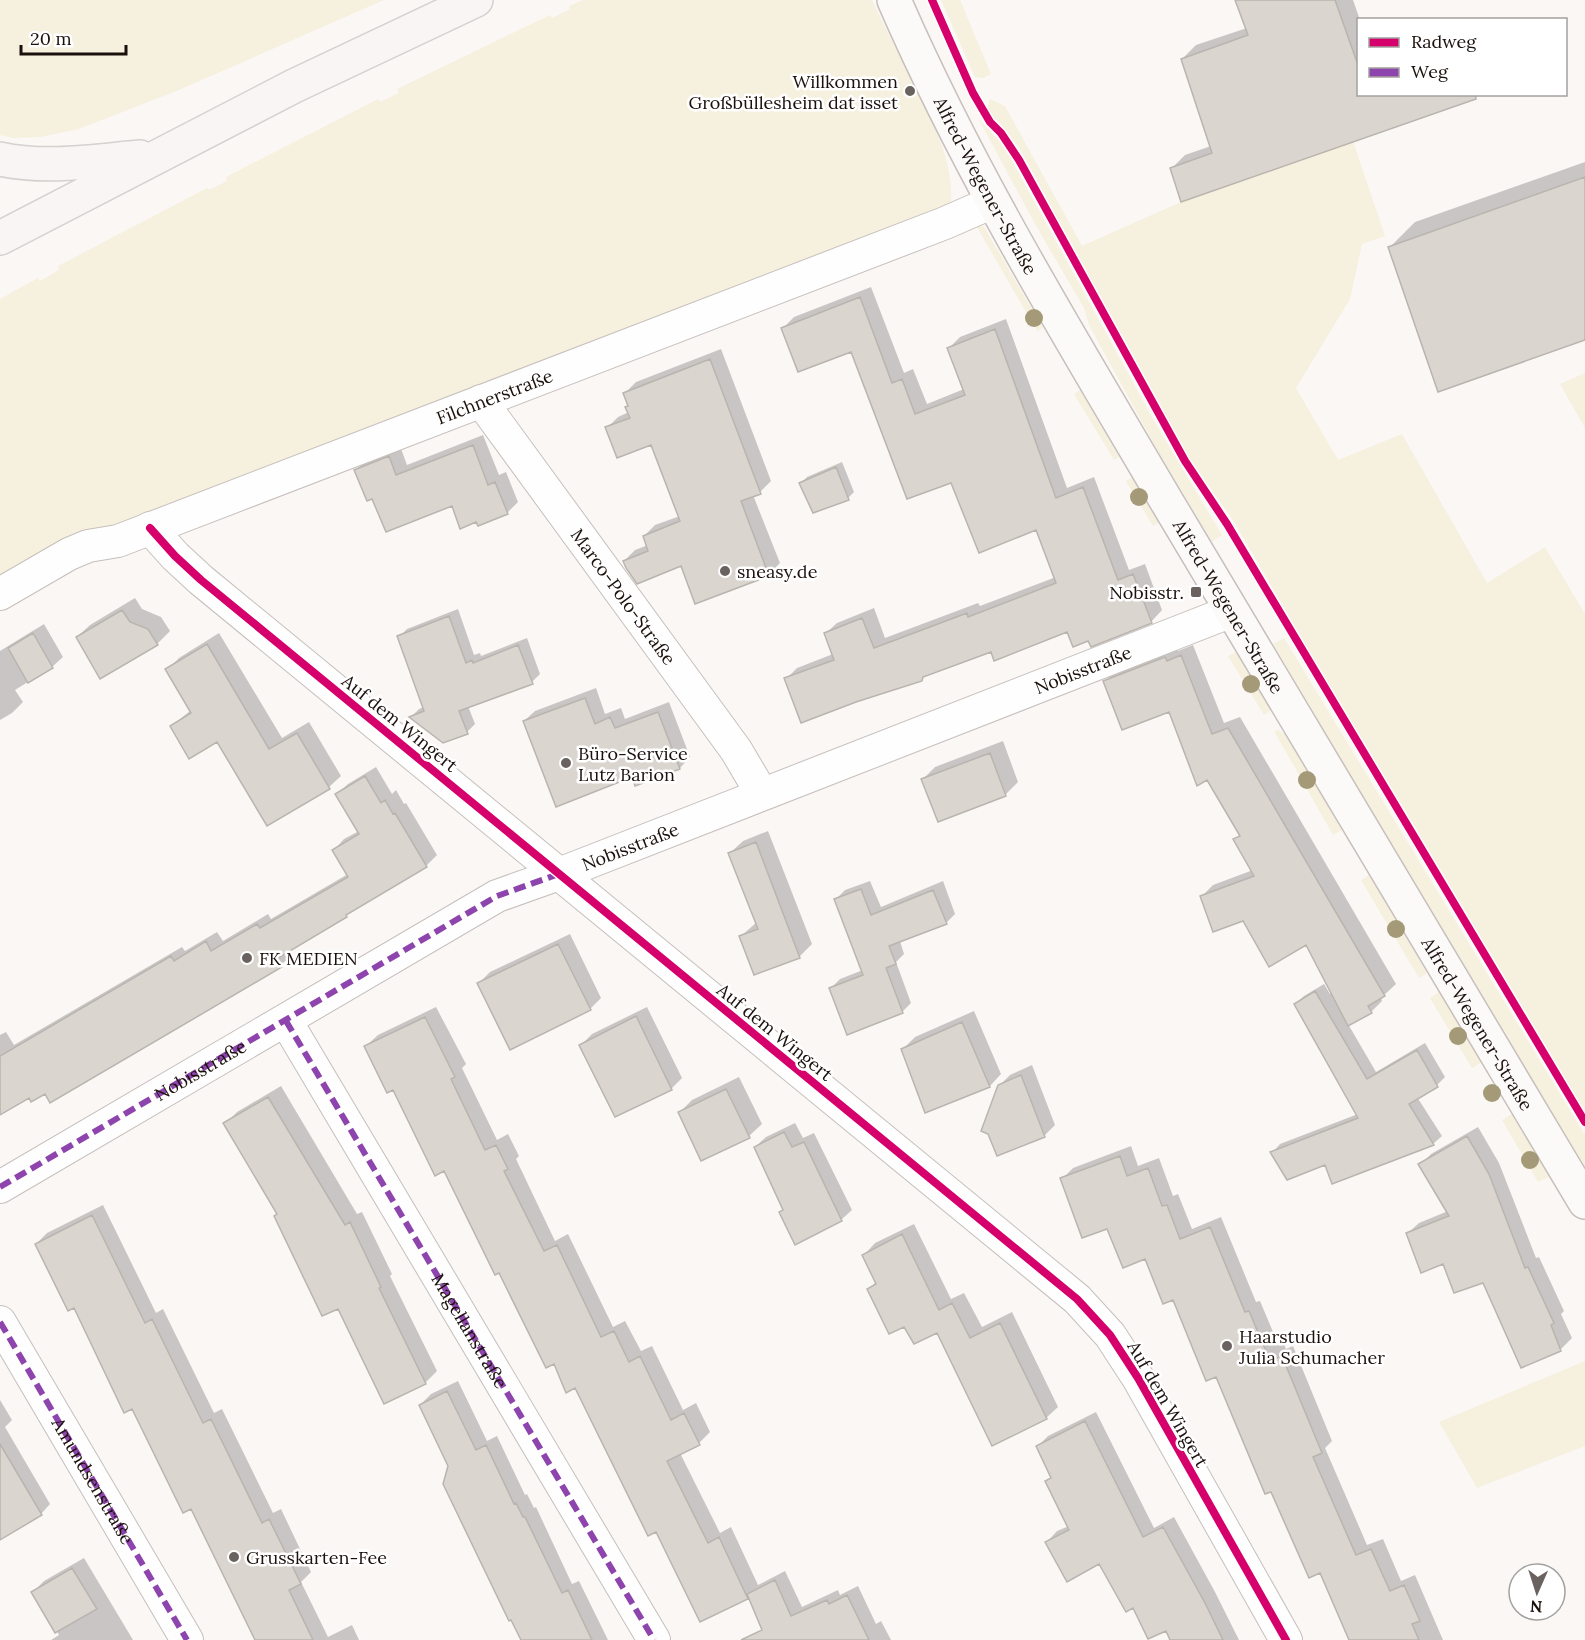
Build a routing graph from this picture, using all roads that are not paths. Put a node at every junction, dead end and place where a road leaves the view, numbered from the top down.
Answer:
1 (476, 0) edge
2 (894, 0) edge
3 (157, 155) junction
4 (0, 159) edge
5 (993, 202) junction
6 (0, 238) edge
7 (481, 401) junction
8 (150, 528) junction
9 (0, 594) edge
10 (1232, 611) junction
11 (762, 794) junction
12 (559, 874) junction
13 (286, 1021) junction
14 (0, 1187) edge
15 (1585, 1202) edge
16 (0, 1322) edge
17 (187, 1640) edge
18 (654, 1640) edge
19 (1286, 1640) edge

1 - 3 main road
2 - 5 street, Alfred-Wegener-Straße
3 - 4 main road
3 - 6 main road
5 - 7 street, Filchnerstraße
5 - 10 street, Alfred-Wegener-Straße
7 - 8 street, Filchnerstraße
7 - 11 street, Marco-Polo-Straße
8 - 9 street, Filchnerstraße
8 - 12 street, Auf dem Wingert
10 - 11 street, Nobisstraße
10 - 15 street, Alfred-Wegener-Straße
11 - 12 street, Nobisstraße
12 - 13 street, Nobisstraße
12 - 19 street, Auf dem Wingert
13 - 14 street, Nobisstraße
13 - 18 street, Magellanstraße
16 - 17 street, Amundsenstraße

